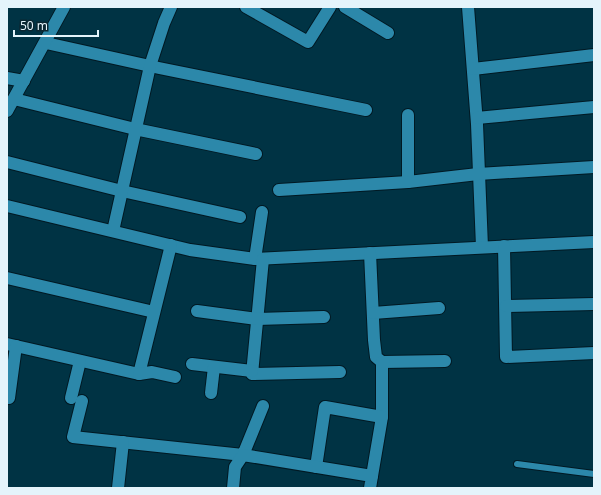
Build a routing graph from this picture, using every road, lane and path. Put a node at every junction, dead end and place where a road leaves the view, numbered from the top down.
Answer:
1 (64, 7) edge
2 (171, 7) edge
3 (246, 7) edge
4 (330, 7) edge
5 (346, 7) edge
6 (468, 7) edge
7 (388, 32) dead end
8 (46, 43) junction
9 (594, 55) edge
10 (150, 66) junction
11 (473, 69) junction
12 (7, 78) edge
13 (24, 81) junction
14 (14, 99) junction
15 (594, 106) edge
16 (366, 110) dead end
17 (7, 111) edge
18 (408, 115) dead end
19 (477, 118) junction
20 (135, 130) junction
21 (256, 154) dead end
22 (7, 162) edge
23 (594, 167) edge
24 (478, 174) junction
25 (408, 182) junction
26 (279, 190) dead end
27 (122, 191) junction
28 (7, 206) edge
29 (262, 212) dead end
30 (240, 217) dead end
31 (113, 231) junction
32 (594, 242) edge
33 (171, 245) junction
34 (504, 246) junction
35 (482, 247) junction
36 (370, 253) junction
37 (259, 259) junction
38 (7, 278) edge
39 (594, 304) edge
40 (506, 306) junction
41 (439, 308) dead end
42 (197, 311) dead end
43 (154, 312) junction
44 (373, 313) junction
45 (324, 317) dead end
46 (257, 319) junction
47 (12, 345) edge
48 (594, 353) edge
49 (80, 361) junction
50 (446, 361) dead end
51 (383, 362) junction
52 (192, 364) dead end
53 (214, 367) junction
54 (252, 371) junction
55 (340, 372) dead end
56 (139, 374) junction
57 (175, 377) dead end
58 (211, 393) dead end
59 (9, 398) dead end
60 (263, 406) dead end
61 (382, 417) junction
62 (123, 442) junction
63 (243, 455) junction
64 (517, 464) dead end
65 (316, 467) junction
66 (594, 474) edge
67 (371, 482) edge
68 (118, 488) edge
69 (233, 488) edge

1 - 8 street
2 - 10 street
3 - 4 street
5 - 7 street
6 - 11 street
8 - 10 street
8 - 13 street
9 - 11 street
10 - 16 street
10 - 20 street
11 - 19 street
12 - 13 street
13 - 14 street
14 - 17 street
14 - 20 street
15 - 19 street
18 - 25 street
19 - 24 street
20 - 21 street
20 - 27 street
22 - 27 street
23 - 24 street
24 - 25 street
24 - 35 street
25 - 26 street
27 - 30 street
27 - 31 street
28 - 31 street
29 - 37 street
31 - 33 street
32 - 34 street
33 - 37 street
33 - 43 street
34 - 35 street
34 - 40 street
35 - 36 street
36 - 37 street
36 - 44 street
37 - 46 street
38 - 43 street
39 - 40 street
40 - 48 street
41 - 44 street
42 - 46 street
43 - 56 street
44 - 51 street
45 - 46 street
46 - 54 street
47 - 49 street
47 - 59 street
49 - 56 street
49 - 62 street
50 - 51 street
51 - 61 street
52 - 53 street
53 - 54 street
53 - 58 street
54 - 55 street
56 - 57 street
60 - 63 street
61 - 65 street
61 - 67 street
62 - 63 street
62 - 68 street
63 - 65 street
63 - 69 street
64 - 66 lane
65 - 67 street

